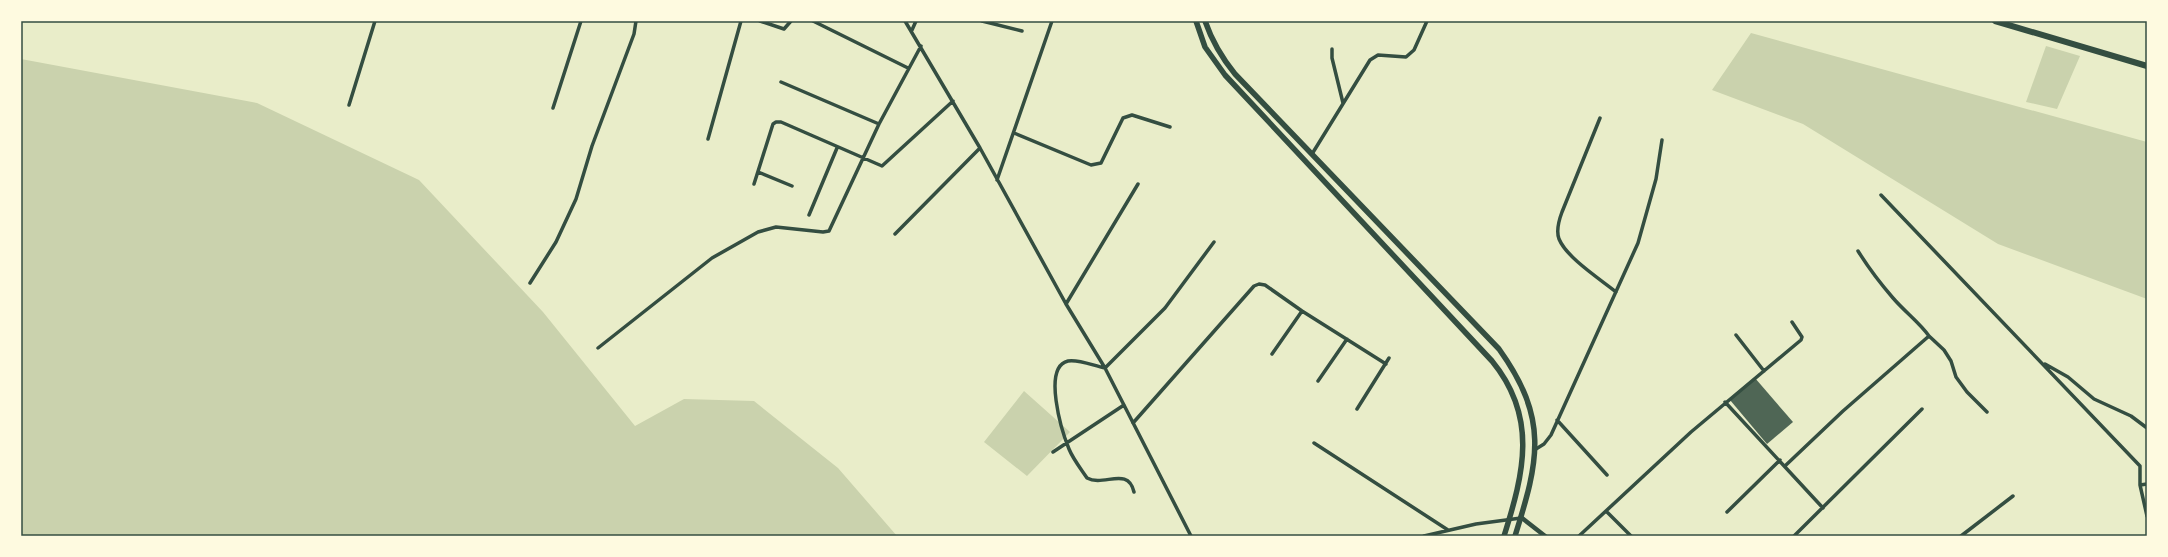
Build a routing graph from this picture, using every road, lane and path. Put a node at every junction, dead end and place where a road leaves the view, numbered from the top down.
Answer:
1 (375, 21) edge
2 (581, 21) edge
3 (636, 21) edge
4 (741, 21) edge
5 (760, 21) edge
6 (791, 21) edge
7 (814, 21) edge
8 (905, 21) edge
9 (916, 21) edge
10 (982, 21) edge
11 (1052, 21) edge
12 (1196, 21) edge
13 (1205, 21) edge
14 (1427, 21) edge
15 (1995, 21) edge
16 (912, 30) junction
17 (1022, 31) dead end
18 (921, 46) junction
19 (1332, 49) dead end
20 (2147, 66) edge
21 (908, 68) junction
22 (781, 82) dead end
23 (953, 101) junction
24 (1343, 104) junction
25 (349, 105) dead end
26 (553, 108) dead end
27 (1600, 118) dead end
28 (879, 124) junction
29 (1170, 127) dead end
30 (1014, 133) junction
31 (708, 139) dead end
32 (1662, 140) dead end
33 (837, 148) junction
34 (980, 148) junction
35 (1312, 154) junction
36 (862, 158) junction
37 (758, 172) junction
38 (997, 180) junction
39 (754, 184) dead end
40 (1138, 184) dead end
41 (792, 186) dead end
42 (1881, 195) dead end
43 (809, 215) dead end
44 (895, 234) dead end
45 (1214, 242) dead end
46 (1858, 250) dead end
47 (530, 283) dead end
48 (1616, 292) junction
49 (1066, 304) junction
50 (1302, 311) junction
51 (1792, 322) dead end
52 (1736, 335) dead end
53 (1930, 336) junction
54 (1347, 340) junction
55 (598, 348) dead end
56 (1272, 354) dead end
57 (1389, 358) dead end
58 (2041, 362) junction
59 (1386, 364) junction
60 (1105, 368) junction
61 (1764, 371) junction
62 (1318, 381) dead end
63 (1726, 402) junction
64 (1124, 405) junction
65 (1357, 409) dead end
66 (1922, 409) dead end
67 (1987, 412) dead end
68 (1557, 420) junction
69 (1133, 423) junction
70 (2147, 428) edge
71 (1067, 443) junction
72 (1314, 443) dead end
73 (1536, 449) junction
74 (1053, 452) dead end
75 (1780, 460) junction
76 (1786, 465) junction
77 (1607, 475) dead end
78 (2147, 484) edge
79 (2140, 485) junction
80 (1134, 492) dead end
81 (2012, 496) dead end
82 (1823, 508) junction
83 (1606, 511) junction
84 (1727, 512) dead end
85 (2147, 516) edge
86 (1522, 518) junction
87 (1509, 519) junction
88 (1448, 530) junction
89 (1441, 534) edge
90 (1191, 536) edge
91 (1424, 536) edge
92 (1504, 536) edge
93 (1515, 536) edge
94 (1545, 536) edge
95 (1579, 536) edge
96 (1631, 536) edge
97 (1794, 536) edge
98 (1961, 536) edge

1 - 25 street
2 - 26 street
3 - 47 street
4 - 31 street
5 - 6 street
7 - 21 street
8 - 16 street
9 - 16 street
10 - 17 street
11 - 30 street
12 - 87 main road
13 - 35 main road
14 - 24 street
15 - 20 highway
16 - 18 street
18 - 21 street
18 - 23 street
19 - 24 street
21 - 28 street
22 - 28 street
23 - 34 street
23 - 36 street
24 - 35 street
27 - 48 street
28 - 36 street
29 - 30 street
30 - 38 street
32 - 48 street
33 - 36 street
33 - 37 street
33 - 43 street
34 - 38 street
34 - 44 street
35 - 73 main road
36 - 55 street
37 - 39 street
37 - 41 street
38 - 49 street
40 - 49 street
42 - 58 street
45 - 60 street
46 - 53 street
48 - 68 street
49 - 60 street
50 - 54 street
50 - 56 street
50 - 69 street
51 - 61 street
52 - 61 street
53 - 67 street
53 - 76 street
54 - 59 street
54 - 62 street
57 - 59 street
58 - 70 street
58 - 79 street
59 - 65 street
60 - 64 street
60 - 71 street
61 - 63 street
63 - 75 street
63 - 83 street
64 - 69 street
64 - 71 street
66 - 82 street
68 - 73 street
68 - 77 street
69 - 90 street
71 - 74 street
71 - 80 street
72 - 88 street
73 - 86 main road
75 - 76 street
75 - 84 street
76 - 82 street
78 - 79 street
79 - 85 street
81 - 98 street
82 - 97 street
83 - 95 street
83 - 96 street
86 - 87 street
86 - 93 main road
86 - 94 street
87 - 88 street
87 - 92 main road
88 - 89 street
89 - 91 street

